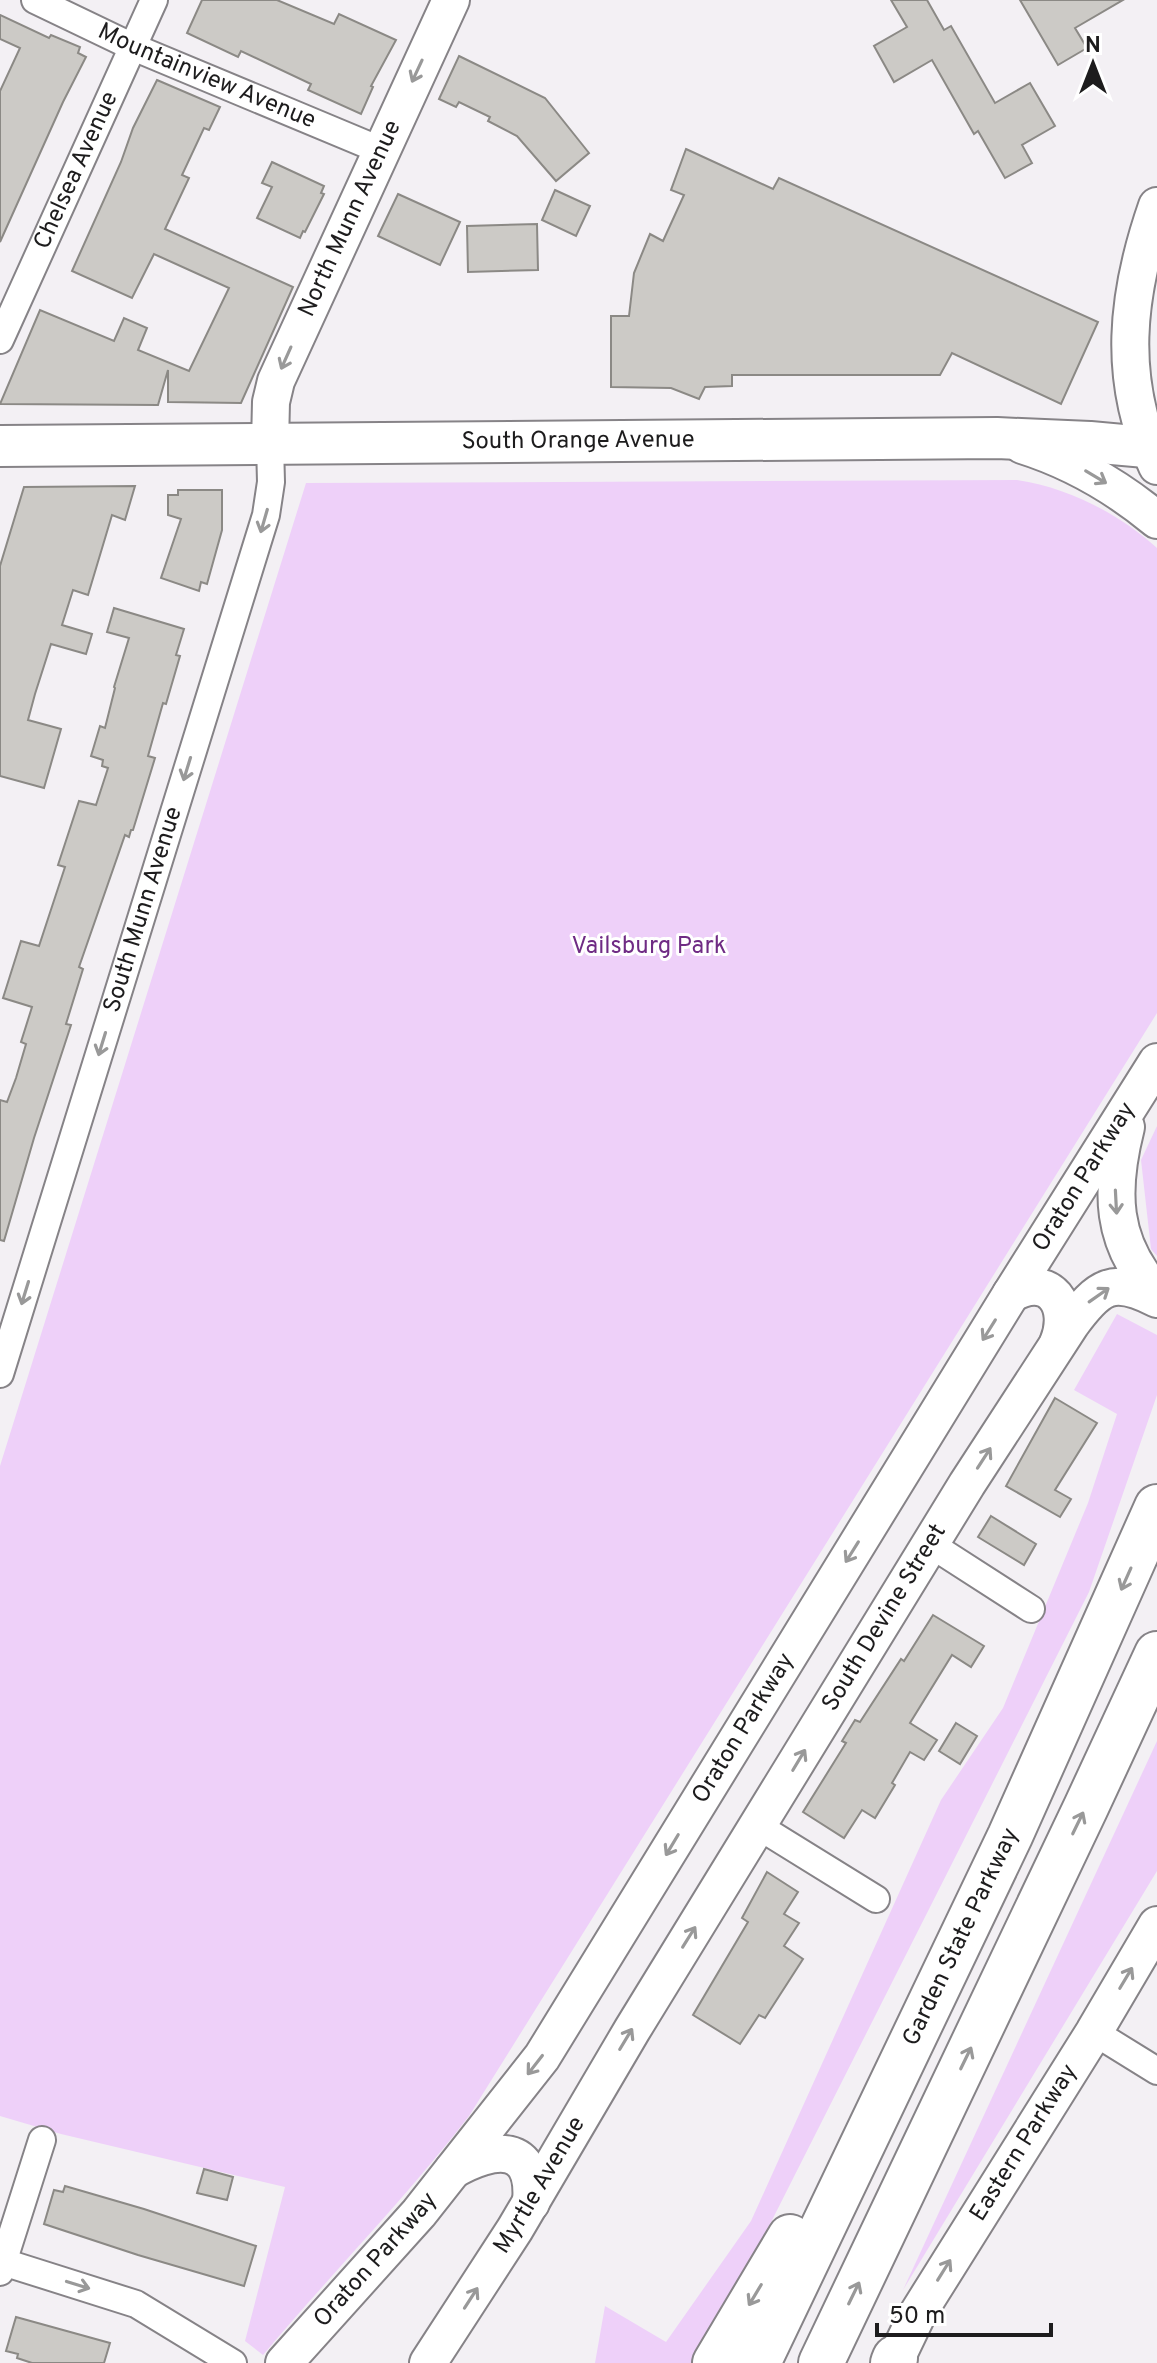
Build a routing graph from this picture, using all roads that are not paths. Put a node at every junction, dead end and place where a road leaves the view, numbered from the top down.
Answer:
1 (35, 0) edge
2 (154, 0) edge
3 (451, 0) edge
4 (133, 47) junction
5 (380, 150) junction
6 (1157, 206) edge
7 (0, 340) edge
8 (997, 438) junction
9 (270, 444) junction
10 (1154, 454) edge
11 (3, 455) edge
12 (1157, 520) edge
13 (1157, 1062) edge
14 (1135, 1098) junction
15 (1011, 1294) junction
16 (1157, 1296) edge
17 (1058, 1343) junction
18 (0, 1374) edge
19 (1157, 1507) edge
20 (930, 1544) junction
21 (1031, 1609) dead end
22 (1157, 1654) edge
23 (758, 1826) junction
24 (876, 1899) dead end
25 (1157, 1925) edge
26 (937, 1987) junction
27 (648, 2003) joint
28 (1094, 2032) junction
29 (1157, 2071) edge
30 (42, 2140) dead end
31 (452, 2170) junction
32 (531, 2203) junction
33 (1, 2265) edge
34 (896, 2362) edge
35 (233, 2363) edge
36 (284, 2363) edge
37 (428, 2363) edge
38 (715, 2363) edge
39 (758, 2363) edge
40 (821, 2363) edge

1 - 4 street, Mountainview Avenue
2 - 4 street, Chelsea Avenue
3 -> 5 main road, North Munn Avenue
4 - 5 street, Mountainview Avenue
4 - 7 street, Chelsea Avenue
5 -> 9 main road, North Munn Avenue
6 - 10 main road
8 - 9 main road, South Orange Avenue
8 - 10 main road, South Orange Avenue
8 -> 12 main road
9 - 11 main road, South Orange Avenue
9 -> 18 street, South Munn Avenue
13 - 14 main road, Oraton Parkway
14 - 15 main road, Oraton Parkway
14 -> 16 main road
15 - 17 main road
15 -> 31 main road, Oraton Parkway
17 -> 16 main road, South Devine Street
20 -> 17 main road, South Devine Street
19 -> 26 highway, Garden State Parkway
20 - 21 street
23 -> 20 main road, South Devine Street
40 -> 22 highway
23 - 24 street
27 -> 23 main road, South Devine Street
28 -> 25 main road, Eastern Parkway
26 -> 38 highway
26 - 39 highway, Garden State Parkway
32 -> 27 main road, Myrtle Avenue
28 - 29 street
34 -> 28 main road, Eastern Parkway
30 - 33 street
31 - 32 main road
31 - 36 main road, Oraton Parkway
37 -> 32 main road, Myrtle Avenue
33 -> 35 street

